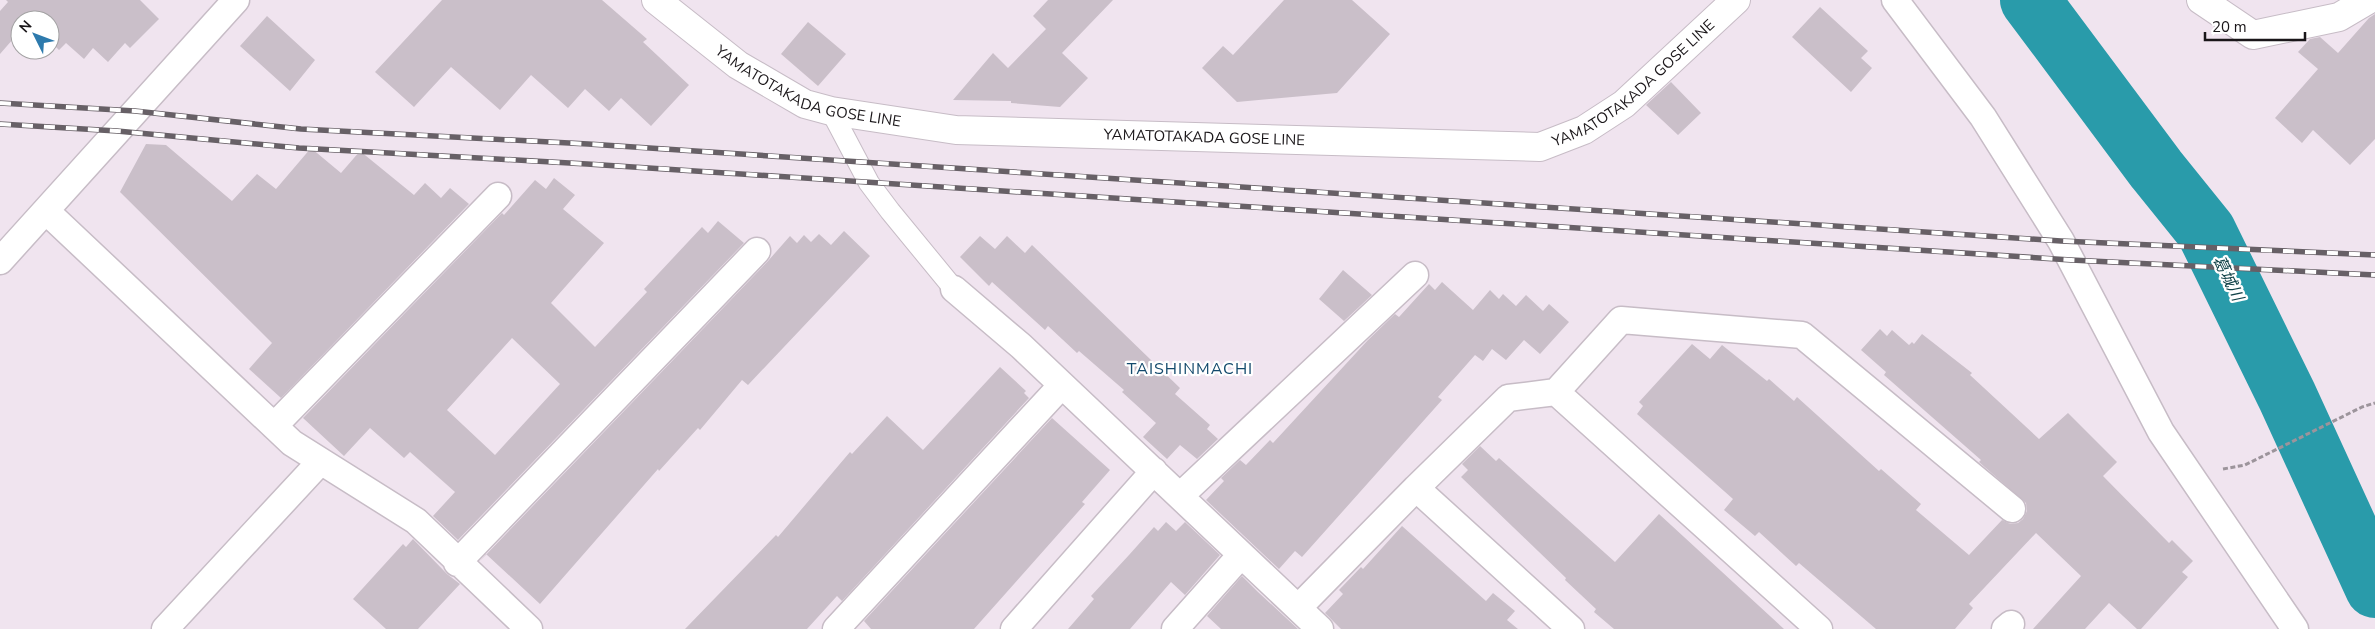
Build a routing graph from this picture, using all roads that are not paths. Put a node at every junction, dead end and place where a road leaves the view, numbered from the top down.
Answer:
1 (236, 0) edge
2 (1736, 0) edge
3 (1895, 0) edge
4 (2201, 0) edge
5 (2368, 0) edge
6 (662, 2) edge
7 (831, 110) junction
8 (498, 196) dead end
9 (46, 211) junction
10 (757, 250) dead end
11 (0, 261) edge
12 (1415, 275) dead end
13 (954, 288) joint
14 (1061, 386) junction
15 (1556, 392) junction
16 (274, 426) junction
17 (320, 462) junction
18 (1154, 472) junction
19 (1416, 488) junction
20 (1180, 496) junction
21 (2012, 509) dead end
22 (1241, 555) junction
23 (457, 562) junction
24 (1298, 608) junction
25 (165, 629) edge
26 (529, 629) edge
27 (836, 629) edge
28 (1014, 629) edge
29 (1175, 629) edge
30 (1320, 629) edge
31 (1571, 629) edge
32 (1819, 629) edge
33 (2295, 629) edge

1 - 9 street
2 - 7 main road, YAMATOTAKADA GOSE LINE
3 - 33 street
4 - 5 main road
6 - 7 main road, YAMATOTAKADA GOSE LINE
7 - 13 street
8 - 16 street
9 - 11 street
9 - 16 street
10 - 23 street
12 - 20 street
13 - 14 street
14 - 18 street
14 - 27 street
15 - 19 street
15 - 21 street
15 - 32 street
16 - 17 street
17 - 23 street
17 - 25 street
18 - 20 street
18 - 28 street
19 - 24 street
19 - 31 street
20 - 22 street
22 - 24 street
22 - 29 street
23 - 26 street
24 - 30 street

